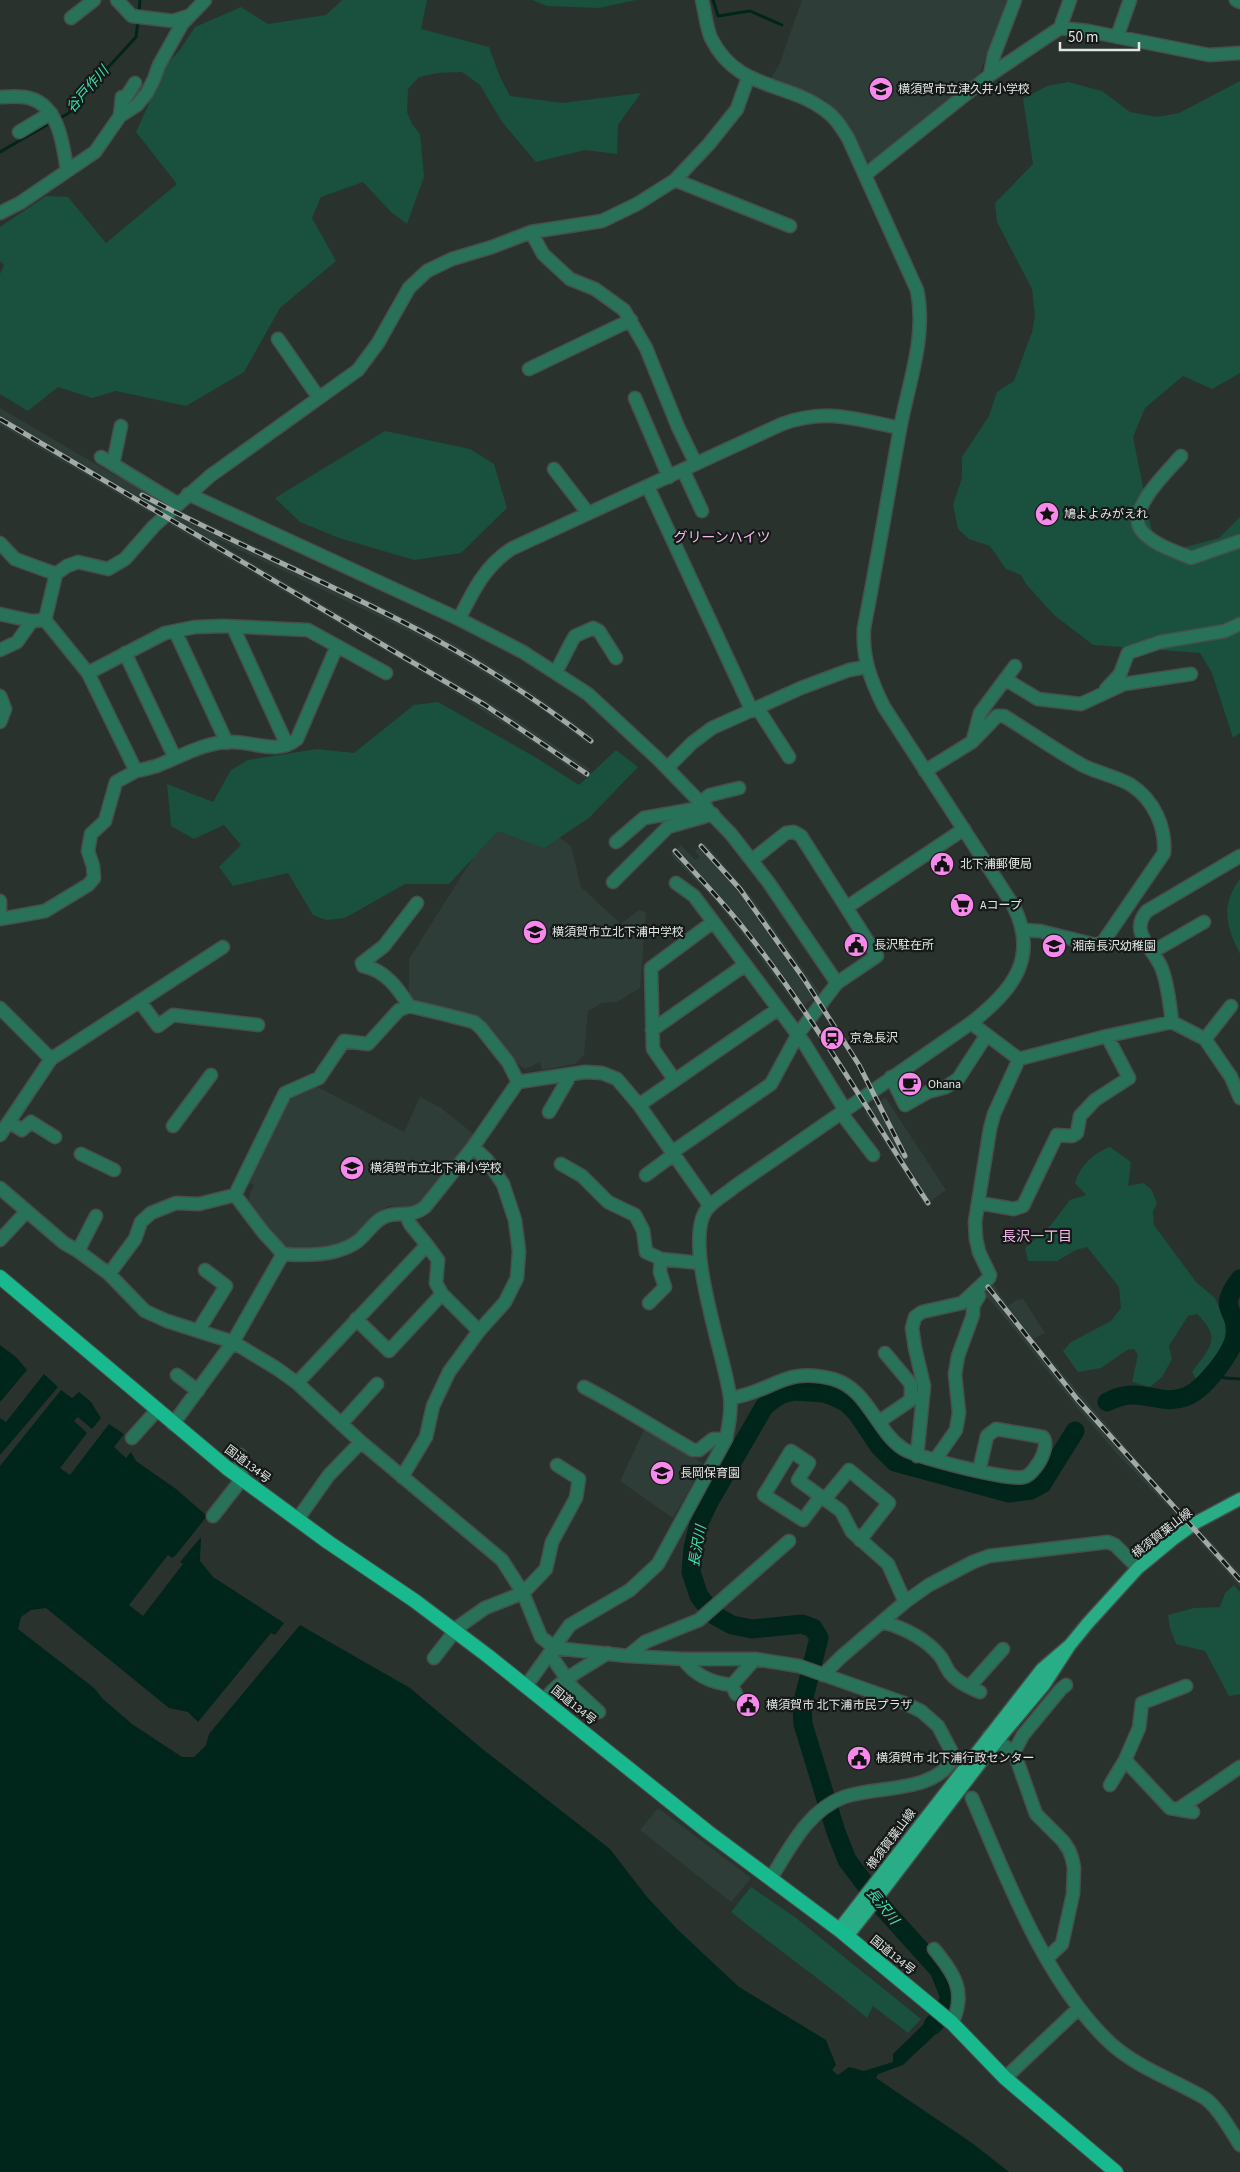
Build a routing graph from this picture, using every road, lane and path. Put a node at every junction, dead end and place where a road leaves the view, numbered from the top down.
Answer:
1 (94, 0) edge
2 (117, 0) edge
3 (206, 0) edge
4 (702, 0) edge
5 (1015, 0) edge
6 (1070, 0) edge
7 (1130, 0) edge
8 (1236, 0) edge
9 (1240, 2) edge
10 (188, 16) junction
11 (71, 18) dead end
12 (1060, 28) junction
13 (1117, 37) junction
14 (1240, 53) edge
15 (990, 75) junction
16 (748, 78) junction
17 (135, 83) dead end
18 (0, 97) edge
19 (51, 113) junction
20 (120, 116) junction
21 (19, 132) dead end
22 (67, 170) junction
23 (865, 175) junction
24 (674, 180) junction
25 (0, 213) edge
26 (790, 226) dead end
27 (531, 232) junction
28 (631, 320) junction
29 (278, 339) dead end
30 (529, 369) dead end
31 (319, 398) junction
32 (635, 398) dead end
33 (121, 426) dead end
34 (900, 428) junction
35 (1181, 456) dead end
36 (101, 457) dead end
37 (113, 464) junction
38 (696, 464) junction
39 (554, 469) dead end
40 (683, 470) junction
41 (669, 476) junction
42 (648, 487) junction
43 (188, 494) junction
44 (178, 504) junction
45 (702, 510) dead end
46 (588, 514) junction
47 (1240, 541) edge
48 (0, 543) edge
49 (56, 574) junction
50 (0, 614) edge
51 (459, 619) junction
52 (38, 620) junction
53 (1240, 624) edge
54 (233, 627) junction
55 (175, 631) junction
56 (337, 646) junction
57 (0, 650) edge
58 (125, 653) junction
59 (616, 658) dead end
60 (866, 666) junction
61 (1015, 666) dead end
62 (556, 672) junction
63 (88, 673) junction
64 (386, 673) dead end
65 (1191, 674) dead end
66 (1005, 679) junction
67 (1101, 695) junction
68 (0, 696) edge
69 (755, 710) junction
70 (0, 722) edge
71 (972, 742) junction
72 (227, 743) junction
73 (287, 745) junction
74 (789, 757) dead end
75 (175, 758) junction
76 (667, 768) junction
77 (136, 771) junction
78 (926, 771) junction
79 (739, 788) dead end
80 (707, 808) junction
81 (964, 829) junction
82 (616, 842) dead end
83 (1240, 856) edge
84 (752, 860) junction
85 (613, 882) dead end
86 (676, 883) dead end
87 (0, 900) edge
88 (417, 903) dead end
89 (847, 906) junction
90 (0, 919) edge
91 (713, 922) junction
92 (1204, 922) dead end
93 (1022, 930) junction
94 (223, 947) dead end
95 (1152, 952) junction
96 (745, 965) junction
97 (838, 983) junction
98 (140, 1002) junction
99 (409, 1006) junction
100 (1231, 1006) dead end
101 (0, 1008) edge
102 (778, 1009) junction
103 (1172, 1022) junction
104 (971, 1023) junction
105 (258, 1024) dead end
106 (652, 1030) junction
107 (798, 1034) junction
108 (986, 1036) junction
109 (1107, 1036) junction
110 (1205, 1039) junction
111 (51, 1059) junction
112 (1019, 1059) junction
113 (571, 1074) junction
114 (211, 1075) dead end
115 (891, 1077) junction
116 (674, 1079) junction
117 (518, 1082) junction
118 (1240, 1098) edge
119 (639, 1105) junction
120 (549, 1112) dead end
121 (843, 1112) junction
122 (9, 1122) junction
123 (174, 1126) dead end
124 (0, 1135) edge
125 (55, 1137) dead end
126 (473, 1147) junction
127 (82, 1154) dead end
128 (672, 1154) junction
129 (873, 1155) dead end
130 (561, 1164) dead end
131 (114, 1170) dead end
132 (646, 1175) dead end
133 (0, 1188) edge
134 (235, 1195) junction
135 (979, 1203) junction
136 (710, 1206) junction
137 (28, 1211) junction
138 (406, 1215) junction
139 (96, 1216) dead end
140 (0, 1240) edge
141 (427, 1245) junction
142 (78, 1250) junction
143 (283, 1254) junction
144 (662, 1259) junction
145 (700, 1263) junction
146 (205, 1270) dead end
147 (110, 1274) junction
148 (0, 1278) edge
149 (975, 1290) junction
150 (442, 1294) junction
151 (649, 1303) dead end
152 (356, 1319) junction
153 (198, 1331) junction
154 (479, 1331) junction
155 (233, 1342) junction
156 (885, 1353) dead end
157 (177, 1375) dead end
158 (297, 1383) junction
159 (377, 1384) dead end
160 (584, 1387) dead end
161 (198, 1390) junction
162 (731, 1398) junction
163 (157, 1410) junction
164 (880, 1421) junction
165 (174, 1424) junction
166 (341, 1424) junction
167 (132, 1438) dead end
168 (726, 1438) junction
169 (361, 1442) junction
170 (240, 1455) dead end
171 (917, 1456) junction
172 (935, 1460) junction
173 (556, 1465) dead end
174 (979, 1471) junction
175 (402, 1477) junction
176 (242, 1479) junction
177 (823, 1498) junction
178 (1240, 1499) edge
179 (213, 1516) dead end
180 (297, 1520) junction
181 (860, 1540) junction
182 (789, 1541) dead end
183 (1138, 1568) junction
184 (523, 1594) junction
185 (905, 1602) junction
186 (883, 1622) junction
187 (455, 1631) junction
188 (1003, 1649) dead end
189 (552, 1651) junction
190 (608, 1653) junction
191 (628, 1656) junction
192 (434, 1658) dead end
193 (683, 1659) junction
194 (754, 1659) junction
195 (819, 1673) junction
196 (568, 1680) junction
197 (526, 1686) junction
198 (1066, 1686) dead end
199 (1186, 1686) dead end
200 (545, 1700) junction
201 (599, 1712) dead end
202 (993, 1738) junction
203 (1014, 1752) junction
204 (1125, 1760) junction
205 (1240, 1767) edge
206 (1110, 1784) dead end
207 (972, 1798) dead end
208 (1180, 1808) junction
209 (1193, 1812) dead end
210 (771, 1878) junction
211 (842, 1932) junction
212 (934, 1949) dead end
213 (1047, 1958) junction
214 (1079, 2008) junction
215 (952, 2023) junction
216 (1006, 2078) junction
217 (1240, 2145) edge
218 (1116, 2172) edge

1 - 11 street
2 - 10 street
3 - 10 street
4 - 16 street
5 - 15 street
6 - 12 street
7 - 13 street
8 - 9 street
10 - 20 street
12 - 13 street
12 - 15 street
13 - 14 street
15 - 23 street
16 - 23 street
16 - 24 street
17 - 20 street
18 - 19 street
19 - 21 street
19 - 22 street
20 - 22 street
22 - 25 street
23 - 34 street
24 - 26 street
24 - 27 street
27 - 28 street
27 - 31 street
28 - 30 street
28 - 38 street
29 - 31 street
31 - 43 street
32 - 41 street
33 - 37 street
34 - 38 street
34 - 60 street
35 - 47 street
36 - 37 street
37 - 44 street
38 - 40 street
39 - 46 street
40 - 41 street
40 - 45 street
41 - 42 street
42 - 46 street
42 - 69 street
43 - 44 street
43 - 51 street
44 - 49 street
46 - 51 street
48 - 49 street
49 - 52 street
50 - 52 street
51 - 62 street
52 - 57 street
52 - 63 street
53 - 67 street
54 - 55 street
54 - 56 street
54 - 73 street
55 - 58 street
55 - 72 street
56 - 64 street
56 - 73 street
58 - 63 street
58 - 75 street
59 - 62 street
60 - 69 street
60 - 78 street
61 - 66 street
62 - 76 street
63 - 77 street
65 - 67 street
66 - 67 street
66 - 71 street
68 - 70 street
69 - 74 street
69 - 76 street
71 - 78 street
71 - 93 street
72 - 73 street
72 - 75 street
75 - 77 street
76 - 80 street
77 - 90 street
78 - 81 street
79 - 80 street
80 - 82 street
80 - 84 street
80 - 85 street
81 - 89 street
81 - 93 street
83 - 95 street
84 - 89 street
84 - 97 street
86 - 91 street
87 - 90 street
88 - 99 street
89 - 97 street
91 - 96 street
91 - 106 street
92 - 95 street
93 - 104 street
94 - 98 street
95 - 103 street
96 - 102 street
96 - 106 street
97 - 107 street
98 - 105 street
98 - 111 street
99 - 117 street
99 - 134 street
100 - 110 street
101 - 111 street
102 - 107 street
102 - 116 street
103 - 109 street
103 - 110 street
104 - 108 street
104 - 115 street
106 - 116 street
107 - 121 street
107 - 128 street
108 - 112 street
108 - 115 street
109 - 112 street
109 - 135 street
110 - 118 street
111 - 122 street
112 - 135 street
113 - 117 street
113 - 119 street
113 - 120 street
114 - 123 street
115 - 121 street
116 - 119 street
117 - 126 street
119 - 128 street
121 - 129 street
121 - 136 street
122 - 124 street
122 - 125 street
126 - 138 street
126 - 154 street
127 - 131 street
128 - 132 street
128 - 136 street
130 - 144 street
133 - 137 street
134 - 143 street
134 - 147 street
135 - 149 street
136 - 145 street
137 - 140 street
137 - 142 street
138 - 141 street
138 - 143 street
139 - 142 street
141 - 150 street
141 - 152 street
142 - 147 street
143 - 155 street
144 - 145 street
144 - 151 street
145 - 162 street
146 - 153 street
147 - 153 street
148 - 163 highway, 国道134号
149 - 171 street
149 - 172 street
150 - 152 street
150 - 154 street
152 - 158 street
153 - 155 street
154 - 175 street
155 - 158 street
155 - 161 street
156 - 164 street
157 - 161 street
158 - 166 street
159 - 166 street
160 - 168 street
161 - 165 street
162 - 164 street
162 - 168 street
163 - 165 highway, 国道134号
163 - 167 street
164 - 171 street
165 - 176 highway, 国道134号
166 - 169 street
168 - 189 street
169 - 175 street
169 - 180 street
170 - 176 street
171 - 172 street
172 - 174 street
173 - 184 street
174 - 174 street
175 - 184 street
176 - 179 street
176 - 180 highway, 国道134号
177 - 177 street
177 - 181 street
177 - 181 street
178 - 183 main road, 横須賀葉山線
180 - 187 highway, 国道134号
181 - 185 street
182 - 191 street
183 - 185 street
183 - 202 main road, 横須賀葉山線
184 - 187 street
184 - 189 street
185 - 186 street
186 - 188 street
186 - 195 street
187 - 192 street
187 - 197 highway, 国道134号
189 - 190 street
189 - 196 street
189 - 197 street
190 - 191 street
190 - 196 street
191 - 193 street
193 - 194 street
193 - 194 street
194 - 195 street
195 - 210 street
196 - 200 street
196 - 201 street
197 - 200 highway, 国道134号
198 - 203 street
199 - 204 street
200 - 210 highway, 国道134号
202 - 203 street
202 - 211 main road, 横須賀葉山線
203 - 213 street
204 - 206 street
204 - 208 street
205 - 208 street
207 - 213 street
208 - 209 street
210 - 211 highway, 国道134号
211 - 215 highway, 国道134号
212 - 215 street
213 - 214 street
214 - 216 street
214 - 217 street
215 - 216 highway, 国道134号
216 - 218 highway, 国道134号

